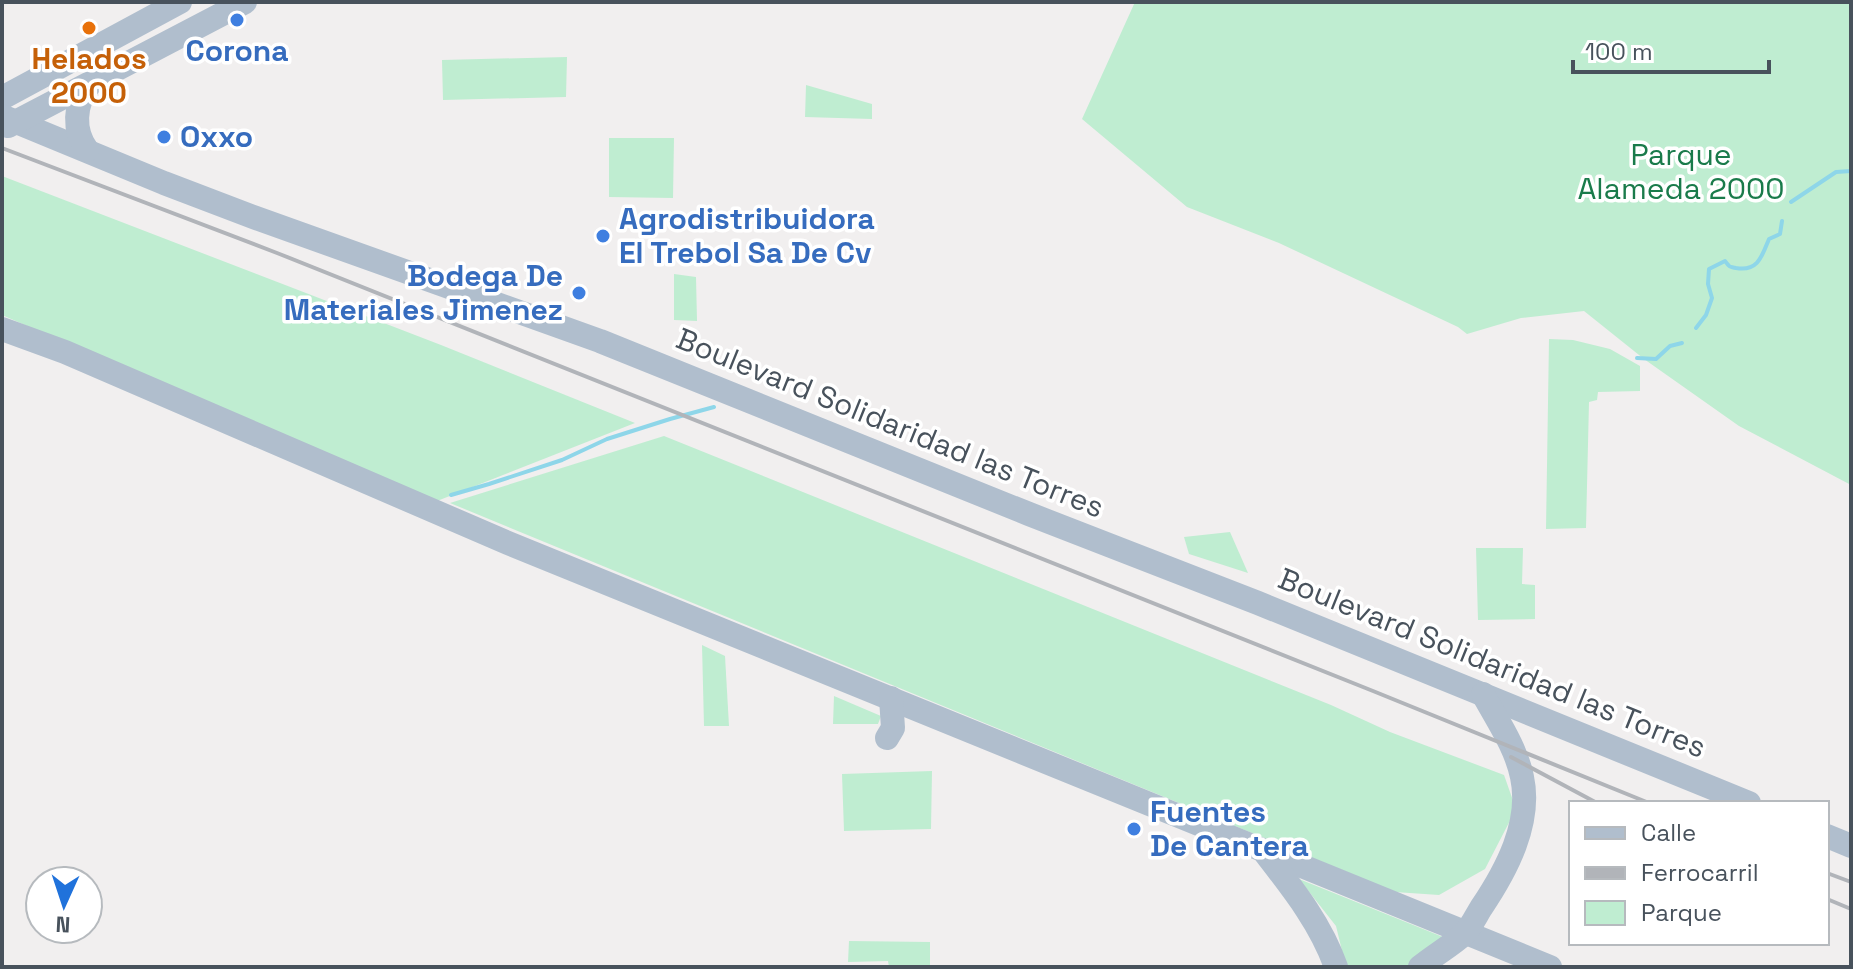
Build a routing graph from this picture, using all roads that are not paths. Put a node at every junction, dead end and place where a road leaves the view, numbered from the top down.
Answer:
1 (180, 2) edge
2 (245, 2) edge
3 (89, 85) junction
4 (2, 98) edge
5 (7, 123) edge
6 (87, 150) junction
7 (2, 329) edge
8 (1483, 694) junction
9 (891, 698) junction
10 (887, 738) dead end
11 (1744, 801) edge
12 (1829, 837) edge
13 (1851, 846) edge
14 (1263, 852) junction
15 (1464, 933) junction
16 (1336, 967) edge
17 (1420, 967) edge
18 (1550, 967) edge

1 - 4 main road
2 - 3 main road
3 - 5 main road
3 - 6 main road
5 - 6 main road, Boulevard Solidaridad las Torres
6 - 8 main road, Boulevard Solidaridad las Torres
7 - 9 main road
8 - 11 main road, Boulevard Solidaridad las Torres
8 - 15 main road
9 - 10 main road
9 - 14 main road
12 - 13 main road
14 - 15 main road
14 - 16 main road
15 - 17 main road
15 - 18 main road

